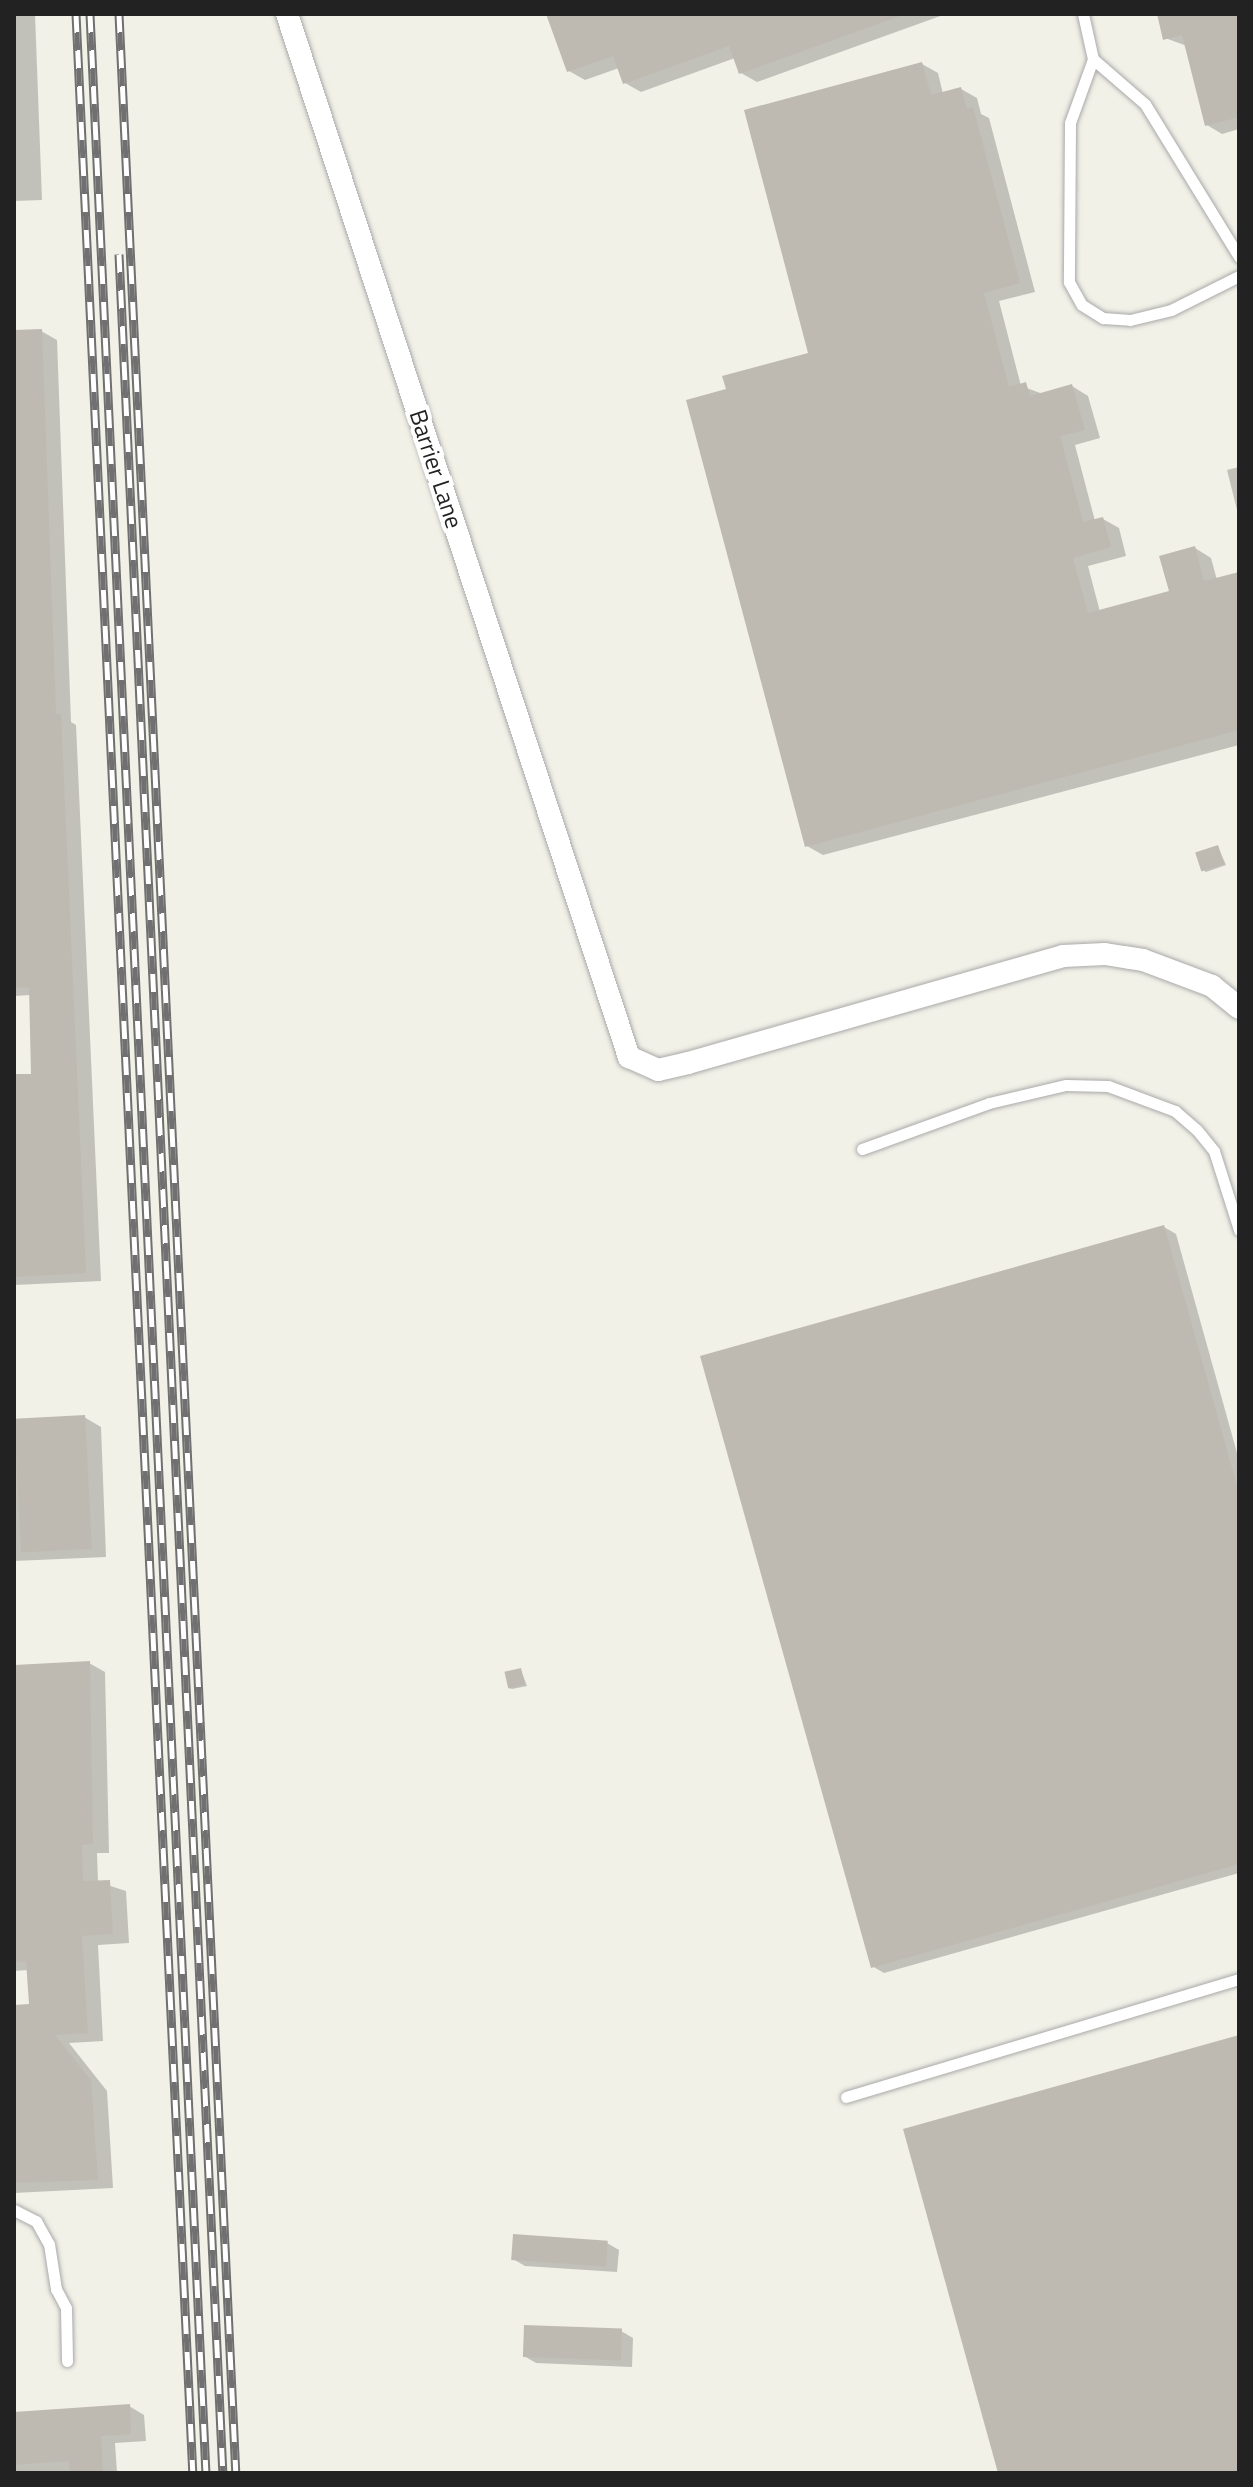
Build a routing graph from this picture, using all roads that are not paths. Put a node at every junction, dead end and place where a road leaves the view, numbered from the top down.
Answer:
1 (287, 14) edge
2 (1083, 14) edge
3 (1093, 59) junction
4 (1239, 257) edge
5 (1239, 276) edge
6 (1239, 1008) edge
7 (862, 1149) dead end
8 (1239, 1230) edge
9 (1239, 1979) edge
10 (846, 2097) dead end
11 (14, 2210) edge
12 (67, 2361) dead end

1 - 6 street, Barrier Lane
2 - 3 lane
3 - 4 lane
3 - 5 lane
7 - 8 lane
9 - 10 lane
11 - 12 lane

